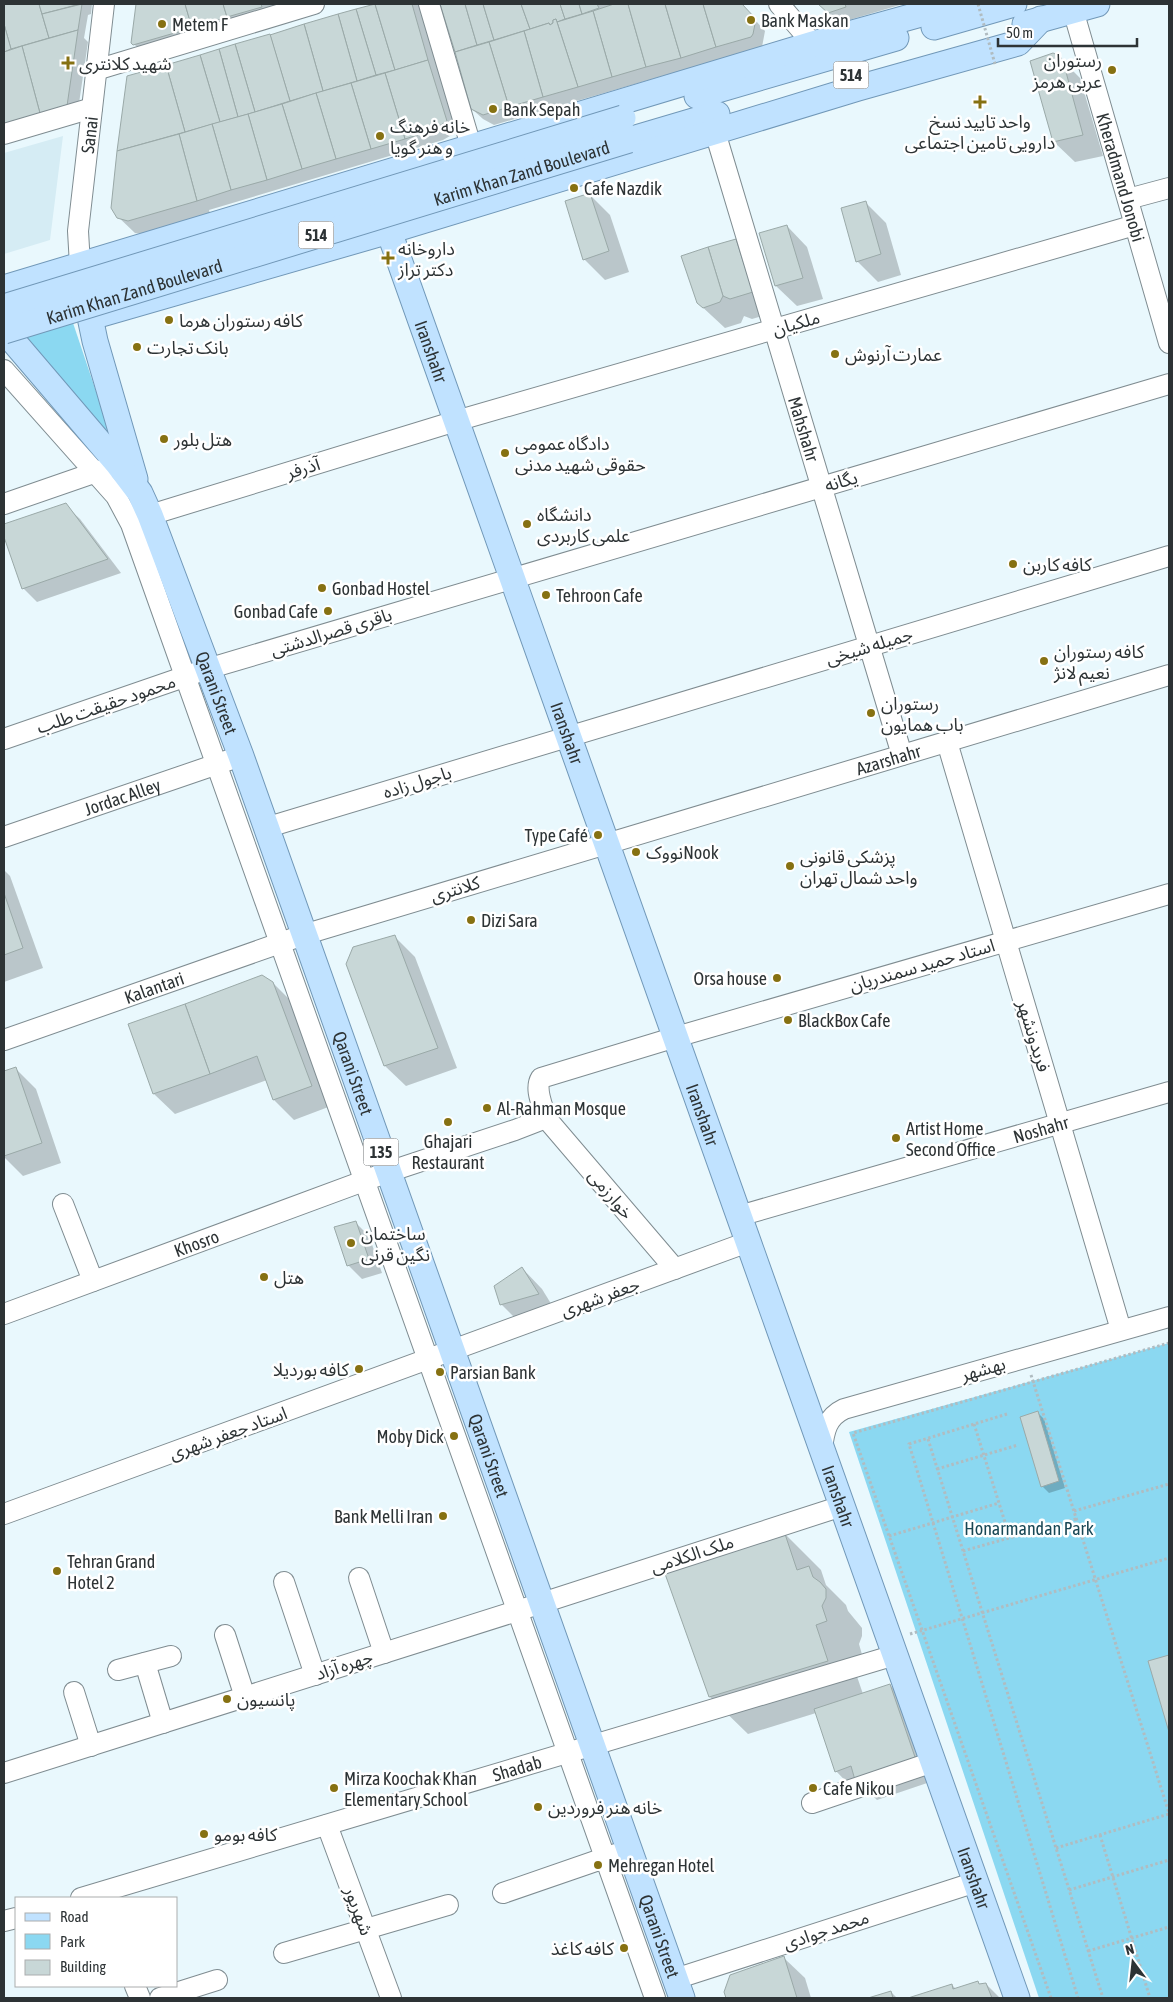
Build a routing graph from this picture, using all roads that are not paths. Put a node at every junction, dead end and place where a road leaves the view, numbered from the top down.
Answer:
1 (104, 4) edge
2 (314, 4) edge
3 (429, 4) edge
4 (779, 4) edge
5 (957, 4) edge
6 (1014, 4) edge
7 (1085, 7) edge
8 (1041, 19) junction
9 (813, 44) junction
10 (96, 70) junction
11 (92, 108) junction
12 (626, 129) junction
13 (715, 132) junction
14 (4, 134) edge
15 (472, 146) junction
16 (370, 178) junction
17 (1169, 188) edge
18 (1128, 199) junction
19 (1135, 225) junction
20 (389, 231) junction
21 (80, 265) junction
22 (4, 288) edge
23 (4, 307) edge
24 (90, 317) junction
25 (774, 329) junction
26 (6, 337) edge
27 (1169, 344) edge
28 (4, 370) edge
29 (1169, 384) edge
30 (456, 421) junction
31 (118, 464) junction
32 (95, 473) junction
33 (822, 486) junction
34 (140, 493) junction
35 (4, 504) edge
36 (150, 515) junction
37 (1169, 556) edge
38 (512, 578) junction
39 (870, 646) junction
40 (196, 673) junction
41 (1169, 675) edge
42 (569, 737) junction
43 (4, 739) edge
44 (946, 742) junction
45 (902, 755) junction
46 (240, 756) junction
47 (216, 765) junction
48 (265, 828) junction
49 (4, 837) edge
50 (607, 844) junction
51 (1169, 894) edge
52 (303, 935) junction
53 (1006, 941) junction
54 (280, 944) junction
55 (676, 1037) junction
56 (4, 1040) edge
57 (1169, 1092) edge
58 (546, 1118) junction
59 (1060, 1124) junction
60 (388, 1172) junction
61 (365, 1181) junction
62 (63, 1204) dead end
63 (739, 1216) junction
64 (748, 1242) junction
65 (675, 1269) junction
66 (93, 1281) junction
67 (4, 1314) edge
68 (1169, 1317) edge
69 (1121, 1330) junction
70 (452, 1352) junction
71 (428, 1360) junction
72 (822, 1449) junction
73 (842, 1506) junction
74 (4, 1514) edge
75 (359, 1578) dead end
76 (284, 1582) dead end
77 (542, 1603) junction
78 (518, 1610) junction
79 (225, 1635) dead end
80 (893, 1647) junction
81 (384, 1653) junction
82 (170, 1656) dead end
83 (145, 1663) junction
84 (118, 1670) dead end
85 (315, 1675) junction
86 (74, 1692) dead end
87 (245, 1697) junction
88 (164, 1723) junction
89 (593, 1745) junction
90 (91, 1746) junction
91 (567, 1753) junction
92 (934, 1762) junction
93 (4, 1773) edge
94 (812, 1803) dead end
95 (327, 1825) junction
96 (630, 1849) junction
97 (604, 1858) junction
98 (976, 1882) junction
99 (503, 1893) dead end
100 (103, 1895) edge
101 (88, 1897) edge
102 (448, 1905) dead end
103 (365, 1929) junction
104 (284, 1953) dead end
105 (218, 1980) dead end
106 (679, 1988) edge
107 (160, 1998) edge
108 (391, 1998) edge
109 (655, 1998) edge
110 (1018, 1998) edge

1 - 10 street, Sanai
2 - 10 street
3 - 15 street
4 - 9 street
5 - 9 main road
6 - 12 main road, Karim Khan Zand Boulevard / 514
7 - 8 main road, Karim Khan Zand Boulevard / 514
7 - 18 street, Kheradmand Jonobi
8 - 12 main road, Karim Khan Zand Boulevard / 514
8 - 13 main road, Karim Khan Zand Boulevard
9 - 15 main road
10 - 11 street, Sanai
11 - 14 street
11 - 21 street, Sanai
12 - 23 main road, Karim Khan Zand Boulevard / 514, bridge
12 - 26 main road, Karim Khan Zand Boulevard / 514, bridge
13 - 20 main road, Karim Khan Zand Boulevard
13 - 25 street, Mahshahr
15 - 16 main road
16 - 20 main road, Iranshahr
16 - 21 main road
17 - 18 street
18 - 19 street, Kheradmand Jonobi
19 - 25 street, ملکیان
19 - 27 street, Kheradmand Jonobi
20 - 24 main road, Karim Khan Zand Boulevard
20 - 30 main road, Iranshahr
21 - 22 main road
21 - 24 main road
24 - 34 main road
25 - 30 street, ملکیان
25 - 33 street, Mahshahr
26 - 31 main road, Qarani Street / 135
28 - 32 street
29 - 33 street, یگانه
30 - 36 street, آذرفر
30 - 38 main road, Iranshahr
31 - 32 street
31 - 34 main road, Qarani Street / 135
32 - 35 street
32 - 40 street
33 - 38 street, یگانه
33 - 39 street, Mahshahr
34 - 36 main road, Qarani Street / 135
36 - 40 main road, Qarani Street / 135
37 - 39 street, جمیله شیخی
38 - 40 street, باقری قصرالدشتی
38 - 42 main road, Iranshahr
39 - 42 street, جمیله شیخی
39 - 45 street, Mahshahr
40 - 43 street, محمود حقیقت طلب
40 - 46 main road, Qarani Street / 135
40 - 47 street
41 - 44 street, Azarshahr
42 - 48 street, باجول زاده
42 - 50 main road, Iranshahr
44 - 45 street, Azarshahr
44 - 53 street, فریدونشهر
45 - 50 street, Azarshahr
46 - 47 street, Jordac Alley
46 - 48 main road, Qarani Street / 135
47 - 49 street, Jordac Alley
47 - 54 street
48 - 52 main road, Qarani Street / 135
50 - 52 street, کلانتری
50 - 55 main road, Iranshahr
51 - 53 street, استاد حمید سمندریان
52 - 54 street, Kalantari
52 - 60 main road, Qarani Street / 135
53 - 55 street, استاد حمید سمندریان
53 - 59 street, فریدونشهر
54 - 56 street, Kalantari
54 - 61 street
55 - 58 street, استاد حمید سمندریان
55 - 63 main road, Iranshahr
57 - 59 street, Noshahr
58 - 60 street, Khosro
58 - 65 street, خوارزمی
59 - 63 street, Noshahr
59 - 69 street, فریدونشهر
60 - 61 street, Khosro
60 - 70 main road, Qarani Street / 135
61 - 66 street, Khosro
61 - 71 street
62 - 66 street
63 - 64 main road, Iranshahr
64 - 65 street, جعفر شهری
64 - 72 main road, Iranshahr
65 - 70 street, جعفر شهری
66 - 67 street, Khosro
68 - 69 street, بهشهر
69 - 72 street, بهشهر
70 - 71 street, استاد جعفر شهری
70 - 77 main road, Qarani Street / 135
71 - 74 street, استاد جعفر شهری
71 - 78 street
72 - 73 main road, Iranshahr
73 - 77 street, ملک الکلامی
73 - 80 main road, Iranshahr
75 - 81 street
76 - 85 street
77 - 78 street, چهره آزاد
77 - 89 main road, Qarani Street / 135
78 - 81 street, چهره آزاد
78 - 91 street
79 - 87 street
80 - 89 street, Shadab
80 - 92 main road, Iranshahr
81 - 85 street, چهره آزاد
82 - 83 street
83 - 84 street
83 - 88 street
85 - 87 street, چهره آزاد
86 - 90 street
87 - 88 street, چهره آزاد
88 - 90 street, چهره آزاد
89 - 91 street, Shadab
89 - 96 main road, Qarani Street / 135
90 - 93 street, چهره آزاد
91 - 95 street, Shadab
91 - 97 street
92 - 94 street
92 - 98 main road, Iranshahr
95 - 100 street, Shadab
95 - 103 street, شهریور
96 - 97 street
96 - 106 main road, Qarani Street / 135
97 - 99 street
97 - 109 street
98 - 106 street, محمد جوادی
98 - 110 main road, Iranshahr
100 - 101 street, Shadab
102 - 103 street
103 - 104 street
103 - 108 street, شهریور
105 - 107 street

